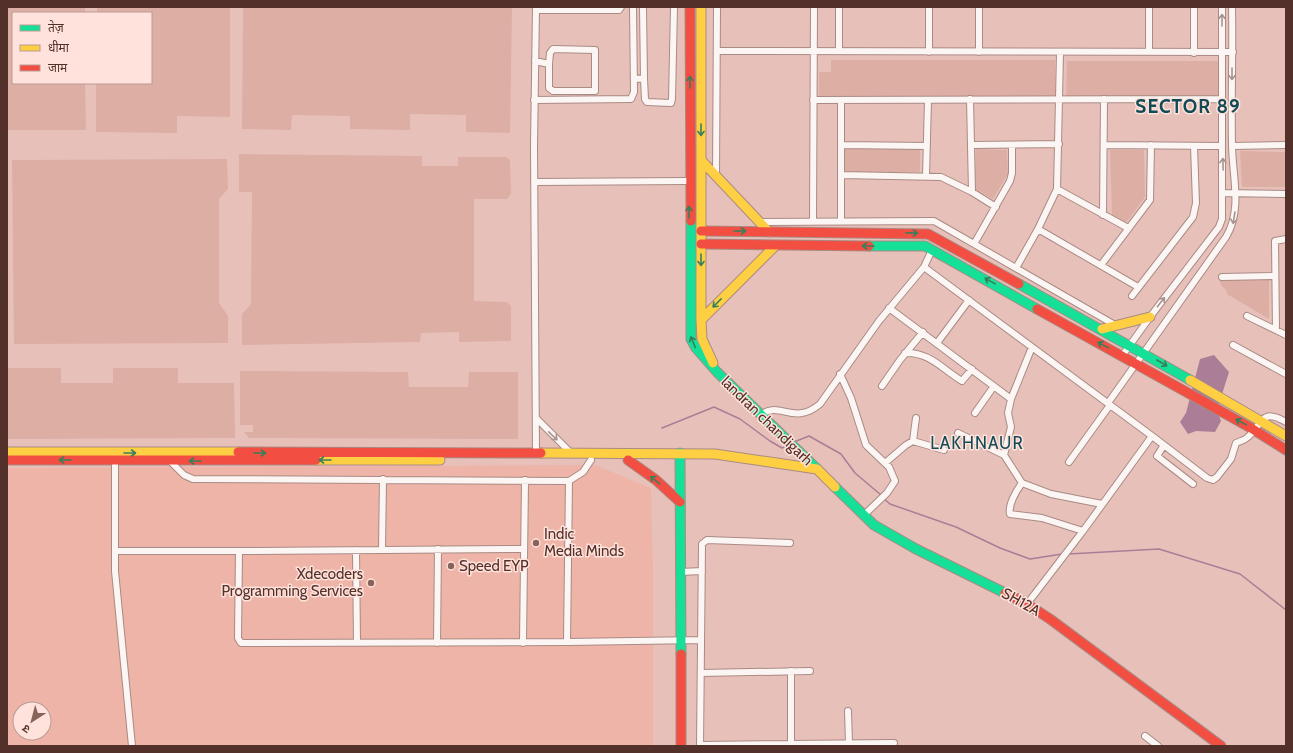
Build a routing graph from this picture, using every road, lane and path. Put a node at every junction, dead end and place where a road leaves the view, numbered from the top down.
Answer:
1 (621, 7) edge
2 (633, 7) edge
3 (643, 7) edge
4 (674, 7) edge
5 (690, 7) edge
6 (701, 7) edge
7 (717, 7) edge
8 (814, 7) edge
9 (839, 7) edge
10 (929, 7) edge
11 (979, 7) edge
12 (1149, 7) edge
13 (1194, 7) edge
14 (1222, 7) edge
15 (1232, 7) edge
16 (578, 8) edge
17 (592, 8) edge
18 (536, 9) edge
19 (548, 9) edge
20 (717, 51) junction
21 (813, 51) junction
22 (839, 51) junction
23 (929, 52) junction
24 (979, 52) junction
25 (1149, 52) junction
26 (1194, 52) junction
27 (1233, 52) junction
28 (1060, 53) junction
29 (1222, 53) junction
30 (535, 61) junction
31 (549, 64) junction
32 (634, 78) junction
33 (644, 79) junction
34 (1221, 98) junction
35 (970, 99) junction
36 (1060, 99) junction
37 (1104, 99) junction
38 (534, 100) junction
39 (813, 100) junction
40 (841, 100) junction
41 (928, 100) junction
42 (1059, 144) junction
43 (841, 145) junction
44 (971, 145) junction
45 (1012, 145) junction
46 (1104, 145) junction
47 (1151, 145) junction
48 (927, 146) junction
49 (1194, 146) junction
50 (1222, 146) junction
51 (1232, 146) junction
52 (1286, 146) edge
53 (701, 160) junction
54 (841, 175) junction
55 (926, 176) junction
56 (716, 177) junction
57 (690, 181) junction
58 (534, 182) junction
59 (1058, 190) junction
60 (972, 192) junction
61 (1223, 193) junction
62 (1236, 193) junction
63 (1286, 194) edge
64 (996, 207) junction
65 (1104, 215) junction
66 (813, 221) junction
67 (841, 221) junction
68 (760, 222) junction
69 (1128, 228) junction
70 (1038, 229) junction
71 (701, 231) junction
72 (769, 232) junction
73 (1286, 239) edge
74 (701, 244) junction
75 (974, 244) junction
76 (774, 246) junction
77 (932, 250) junction
78 (1101, 265) junction
79 (924, 266) junction
80 (1016, 268) junction
81 (1275, 276) junction
82 (1222, 277) dead end
83 (1138, 287) junction
84 (1059, 293) junction
85 (1132, 296) dead end
86 (969, 300) junction
87 (1052, 301) junction
88 (889, 308) junction
89 (1247, 316) dead end
90 (1150, 317) junction
91 (701, 320) junction
92 (1115, 325) junction
93 (1102, 329) junction
94 (1276, 330) junction
95 (923, 332) junction
96 (1286, 335) edge
97 (937, 343) junction
98 (1130, 345) junction
99 (1233, 345) dead end
100 (1032, 347) junction
101 (1142, 352) junction
102 (905, 353) junction
103 (1122, 356) junction
104 (1135, 363) junction
105 (972, 369) junction
106 (717, 372) junction
107 (840, 374) junction
108 (1286, 374) edge
109 (882, 386) dead end
110 (994, 386) junction
111 (1011, 399) junction
112 (1109, 404) junction
113 (975, 413) dead end
114 (762, 414) junction
115 (536, 418) junction
116 (916, 418) dead end
117 (1260, 420) junction
118 (1286, 422) edge
119 (1254, 430) junction
120 (958, 433) dead end
121 (1152, 436) junction
122 (1286, 436) edge
123 (913, 441) junction
124 (1164, 445) junction
125 (944, 450) dead end
126 (1286, 450) edge
127 (7, 452) edge
128 (571, 453) junction
129 (1004, 455) junction
130 (536, 456) junction
131 (680, 456) junction
132 (114, 457) junction
133 (7, 460) edge
134 (591, 460) junction
135 (628, 460) junction
136 (170, 461) junction
137 (1069, 462) dead end
138 (885, 463) junction
139 (817, 469) junction
140 (825, 478) junction
141 (383, 479) junction
142 (525, 480) junction
143 (568, 481) junction
144 (1022, 483) junction
145 (1194, 484) dead end
146 (680, 502) junction
147 (1102, 504) junction
148 (863, 516) junction
149 (1083, 531) junction
150 (790, 544) dead end
151 (382, 549) junction
152 (438, 549) junction
153 (524, 549) junction
154 (356, 550) junction
155 (114, 551) junction
156 (239, 551) junction
157 (702, 571) junction
158 (680, 572) junction
159 (1027, 604) junction
160 (680, 640) junction
161 (701, 640) junction
162 (567, 642) junction
163 (357, 643) junction
164 (437, 643) junction
165 (523, 643) junction
166 (791, 671) junction
167 (810, 671) dead end
168 (701, 674) junction
169 (848, 711) dead end
170 (1145, 736) dead end
171 (894, 743) dead end
172 (791, 744) junction
173 (849, 744) junction
174 (878, 745) edge
175 (132, 746) edge
176 (681, 746) edge
177 (700, 746) edge
178 (1158, 746) edge
179 (1221, 746) edge

1 - 17 street
2 - 32 street
3 - 33 street
4 - 33 street
57 -> 5 main road, landran chandigarh
6 -> 53 main road
7 - 20 street
8 - 21 street
9 - 22 street
10 - 23 street
11 - 24 street
12 - 25 street
13 - 26 street
29 -> 14 street
15 - 27 street
16 - 17 street
16 - 19 street
18 - 19 street
18 - 30 street
20 - 21 street
20 - 56 street
21 - 22 street
21 - 39 street
22 - 23 street
23 - 24 street
24 - 28 street
25 - 26 street
25 - 28 street
26 - 29 street
27 - 29 street
27 -> 51 street
28 - 36 street
29 - 34 street
30 - 31 street
30 - 38 street
31 - 31 street
32 - 33 street
32 - 38 street
34 - 37 street
34 - 50 street
35 - 36 street
35 - 41 street
35 - 44 street
36 - 37 street
36 - 42 street
37 - 46 street
38 - 58 street
39 - 40 street
39 - 66 street
40 - 41 street
40 - 43 street
41 - 48 street
42 - 45 street
42 - 59 street
43 - 48 street
43 - 54 street
44 - 45 street
44 - 60 street
45 - 64 street
46 - 47 street
46 - 65 street
47 - 49 street
47 - 69 street
48 - 55 street
49 - 50 street
49 - 83 street
61 -> 50 street
51 - 52 street
51 - 62 street
53 - 56 main road
53 - 71 main road
54 - 55 street
54 - 67 street
55 - 60 street
56 - 68 main road
57 - 58 street
106 -> 57 main road, landran chandigarh
58 - 115 street
59 - 65 street
59 - 70 street
60 - 64 street
61 - 62 street
90 -> 61 street
62 - 63 street
62 -> 101 street
64 - 75 street
65 - 69 street
66 - 67 street
66 - 68 street
67 - 75 street
68 - 72 main road
69 - 78 street
70 - 78 street
70 - 80 street
71 -> 72 main road
71 - 74 main road
72 -> 87 main road
73 - 81 street
74 - 76 main road
74 -> 91 main road
75 - 80 street
77 -> 76 main road
76 -> 91 main road
77 - 79 street
103 -> 77 main road
78 - 83 street
79 - 86 street
79 - 88 street
80 - 84 street
81 - 82 street
81 - 94 street
83 - 85 street
84 - 87 street
84 - 92 street
86 - 97 street
86 - 100 street
87 - 93 main road
88 - 95 street
88 - 107 street
89 - 94 street
90 - 92 main road
90 - 98 street
91 - 106 main road
92 - 93 main road
93 - 98 main road
94 - 96 street
95 - 97 street
95 - 102 street
97 - 105 street
98 - 101 main road
98 - 103 street
99 - 108 street
100 - 111 street
100 - 112 street
101 - 104 street
101 -> 117 main road
102 - 105 street
102 - 109 street
103 - 104 main road
104 - 112 street
119 -> 104 main road
105 - 110 street
106 - 114 main road, landran chandigarh
107 - 114 street
107 - 138 street
110 - 111 street
110 - 113 street
111 - 129 street
112 - 121 street
112 - 137 street
114 - 139 main road, landran chandigarh
115 -> 128 street
115 - 130 street
116 - 123 street
117 - 118 street
117 - 119 street
117 - 122 main road
119 - 124 street
119 - 126 main road
120 - 129 street
121 - 124 street
121 - 147 street
123 - 125 street
123 - 138 street
124 - 145 street
127 - 132 main road
128 - 130 main road
128 - 131 main road
129 - 144 street
132 -> 130 main road
130 - 134 main road
130 -> 136 main road
131 - 135 main road
131 - 139 main road
131 - 140 main road
131 - 146 main road
132 -> 133 main road
132 - 136 main road
132 - 155 street
134 - 135 main road
134 - 143 street
146 -> 135 main road
136 - 141 street
138 - 148 street
139 - 140 main road, SH12A / SH12A
140 - 148 main road, SH12A / SH12A
141 - 142 street
141 - 151 street
142 - 143 street
142 - 153 street
143 - 162 street
144 - 147 street
144 - 149 street
146 - 158 main road
147 - 149 street
148 - 159 main road, SH12A / SH12A
149 - 159 street
150 - 157 street
151 - 152 street
151 - 154 street
152 - 153 street
152 - 164 street
153 - 165 street
154 - 156 street
154 - 163 street
155 - 156 street
155 - 175 street
156 - 163 street
157 - 158 street
157 - 161 street
158 - 160 main road
159 - 179 main road, SH12A / SH12A
160 - 161 street
160 - 162 street
160 - 176 main road
161 - 168 street
162 - 165 street
163 - 164 street
164 - 165 street
166 - 167 street
166 - 168 street
166 - 172 street
168 - 177 street
169 - 173 street
170 - 178 street
171 - 174 street
172 - 173 street
172 - 177 street
173 - 174 street

